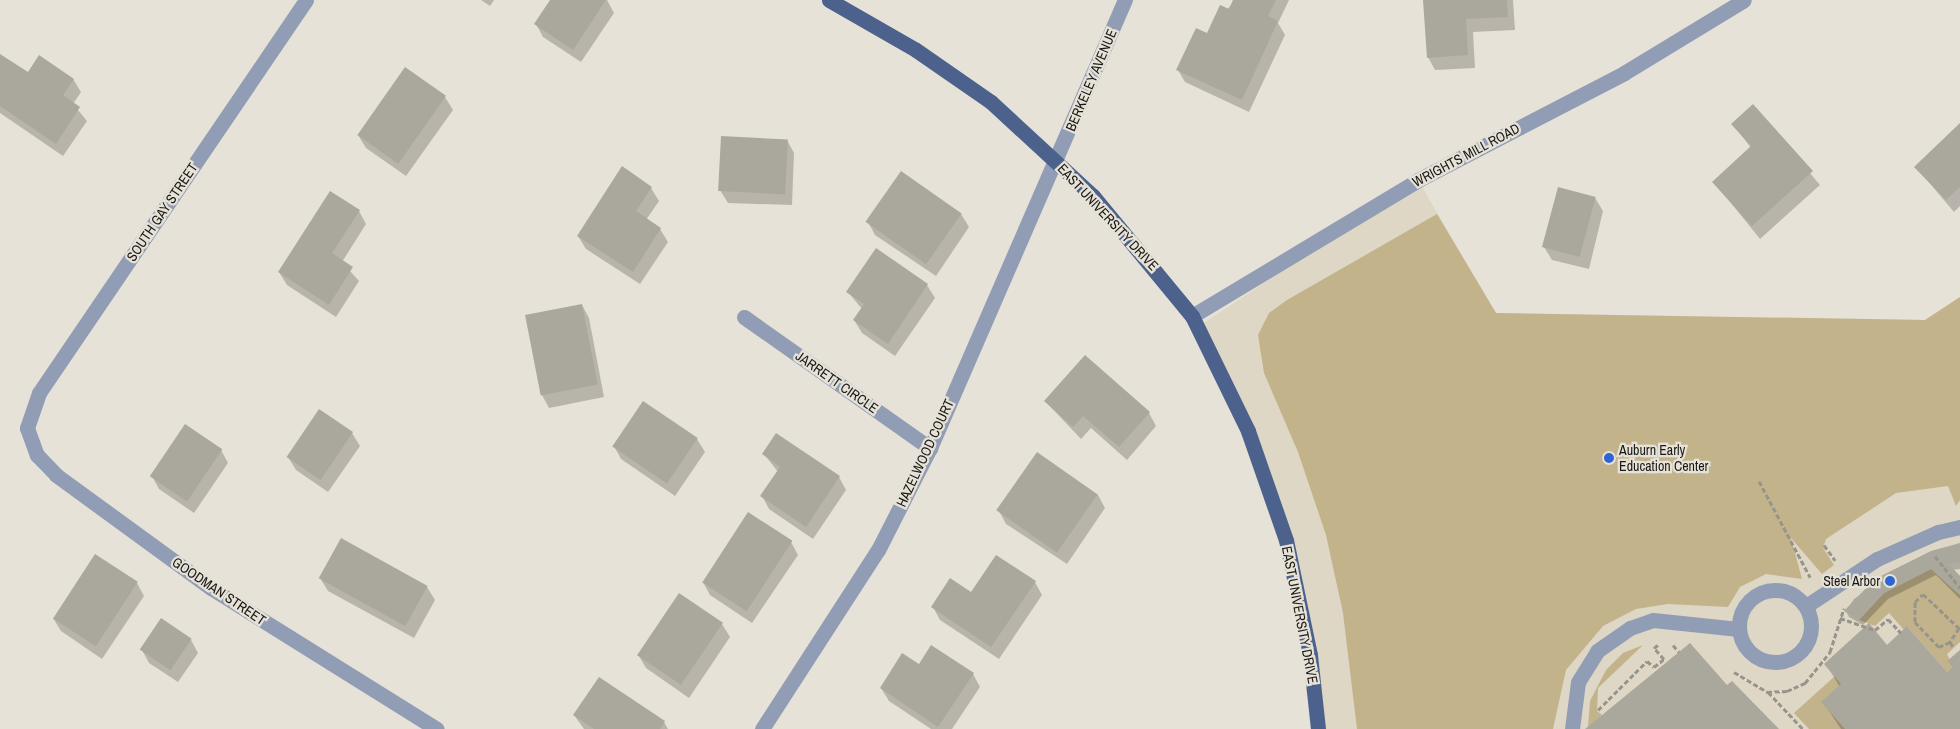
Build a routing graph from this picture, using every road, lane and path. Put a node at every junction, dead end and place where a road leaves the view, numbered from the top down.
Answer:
1 (306, 0) edge
2 (829, 0) edge
3 (1125, 0) edge
4 (1744, 0) edge
5 (1056, 160) junction
6 (1192, 316) junction
7 (744, 317) dead end
8 (26, 428) joint
9 (930, 448) junction
10 (1759, 482) dead end
11 (1960, 527) edge
12 (1811, 578) dead end
13 (1848, 600) dead end
14 (1806, 606) junction
15 (1840, 618) junction
16 (1740, 628) junction
17 (1901, 633) dead end
18 (1950, 642) junction
19 (1954, 648) dead end
20 (1679, 652) dead end
21 (1734, 672) dead end
22 (1768, 692) junction
23 (1598, 710) dead end
24 (437, 729) edge
25 (762, 729) edge
26 (1318, 729) edge
27 (1572, 729) edge
28 (1803, 729) edge

1 - 8 street, SOUTH GAY STREET
2 - 5 main road, EAST UNIVERSITY DRIVE
3 - 5 street, BERKELEY AVENUE
4 - 6 street, WRIGHTS MILL ROAD
5 - 6 main road, EAST UNIVERSITY DRIVE
5 - 9 street, HAZELWOOD COURT
6 - 26 main road, EAST UNIVERSITY DRIVE
7 - 9 street, JARRETT CIRCLE
8 - 24 street, GOODMAN STREET
9 - 25 street, HAZELWOOD COURT
10 - 12 path
11 - 14 street
13 - 15 path
14 - 16 street
14 - 16 street
15 - 17 path
15 - 22 path
16 - 27 street
18 - 18 path
18 - 19 path
20 - 23 path
21 - 22 path
22 - 28 path

